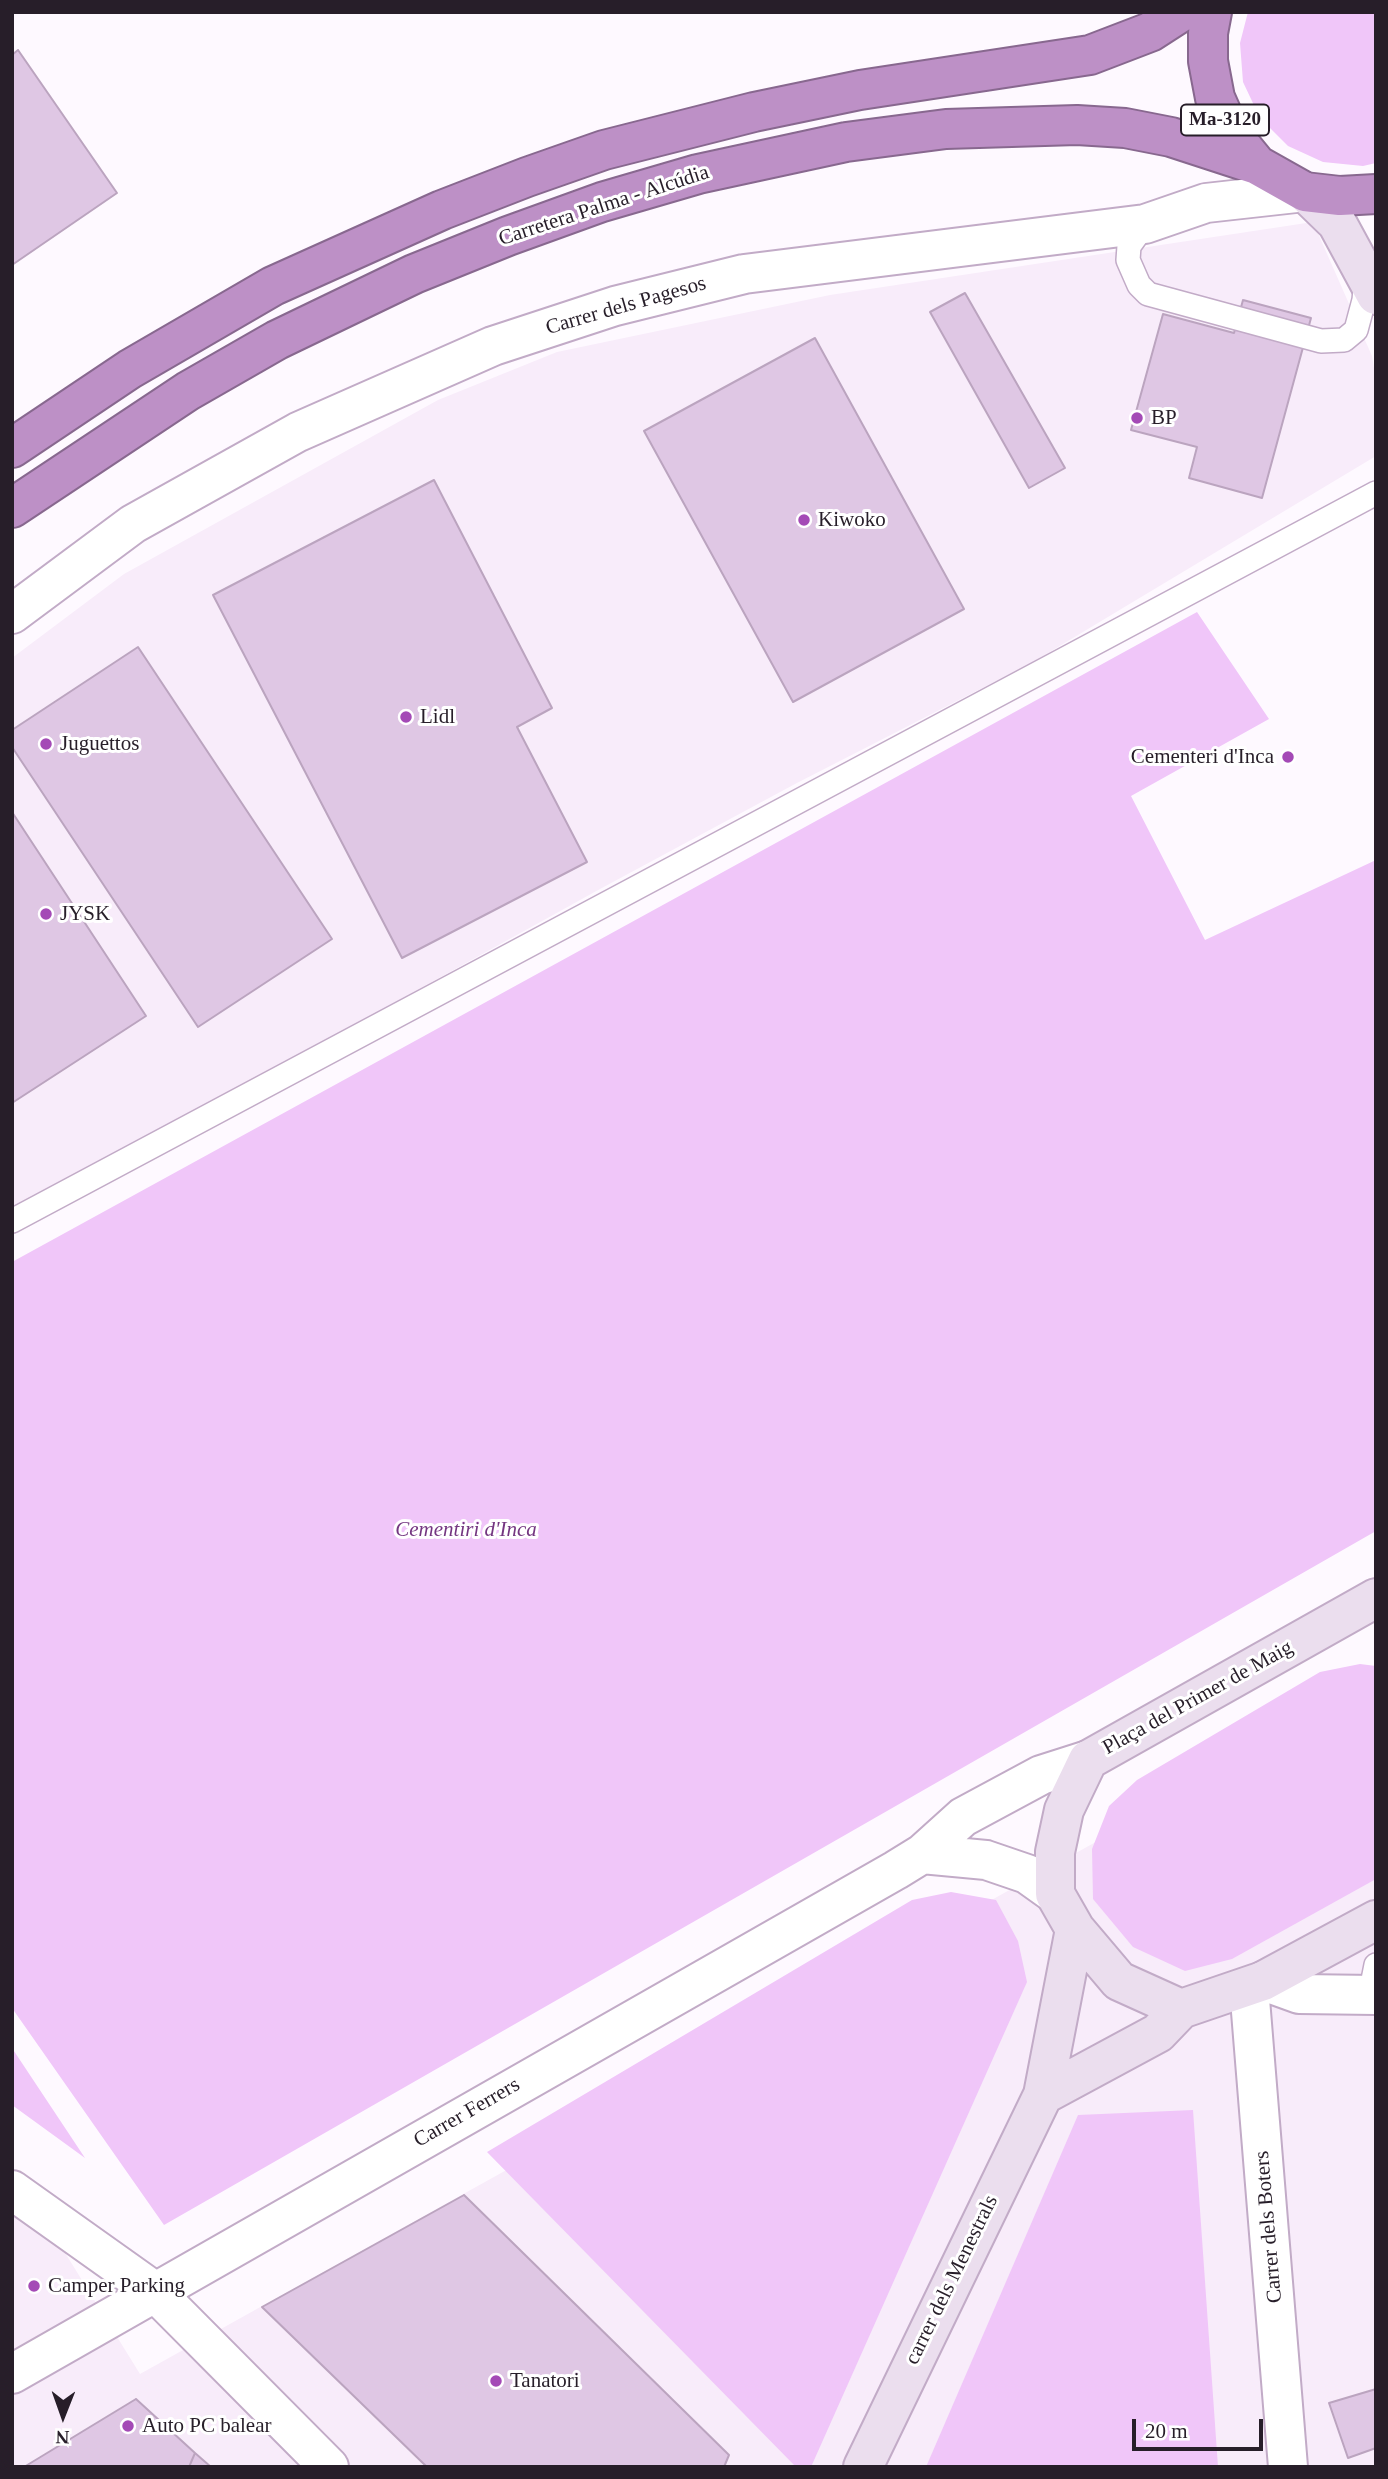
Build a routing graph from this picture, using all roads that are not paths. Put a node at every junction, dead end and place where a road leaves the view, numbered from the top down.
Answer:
1 (1181, 12) edge
2 (1212, 12) edge
3 (1257, 165) junction
4 (1305, 192) junction
5 (1376, 194) edge
6 (1146, 223) junction
7 (1371, 284) edge
8 (12, 447) edge
9 (1376, 492) edge
10 (12, 508) edge
11 (12, 614) edge
12 (12, 1222) edge
13 (1376, 1598) edge
14 (1376, 1629) edge
15 (1321, 1630) junction
16 (1088, 1759) junction
17 (922, 1854) junction
18 (1055, 1894) junction
19 (1376, 1920) edge
20 (1075, 1929) junction
21 (1256, 1984) junction
22 (1374, 1985) edge
23 (1181, 2009) junction
24 (1043, 2095) junction
25 (12, 2190) edge
26 (154, 2291) junction
27 (12, 2374) edge
28 (329, 2467) edge
29 (863, 2467) edge
30 (1288, 2467) edge

1 - 8 highway
2 - 3 highway, Ma-3120
3 - 4 highway, Ma-3120
3 - 10 highway, Carretera Palma - Alcúdia
4 - 5 highway, Ma-3120
4 - 6 street, Carrer dels Pagesos
4 - 7 street
6 - 7 lane
6 - 11 street, Carrer dels Pagesos
9 - 12 lane
13 - 15 street
14 - 15 street, Plaça del Primer de Maig
15 - 16 street, Plaça del Primer de Maig
16 - 17 street, Carrer Ferrers
16 - 18 street, Plaça del Primer de Maig
17 - 18 street
17 - 26 street, Carrer Ferrers
18 - 20 street, Plaça del Primer de Maig
19 - 21 street
20 - 23 street, Plaça del Primer de Maig
20 - 24 street, carrer dels Menestrals
21 - 22 street
21 - 23 street
21 - 30 street, Carrer dels Boters
23 - 24 street
24 - 29 street, carrer dels Menestrals
25 - 26 street
26 - 27 street, Carrer Ferrers
26 - 28 street

